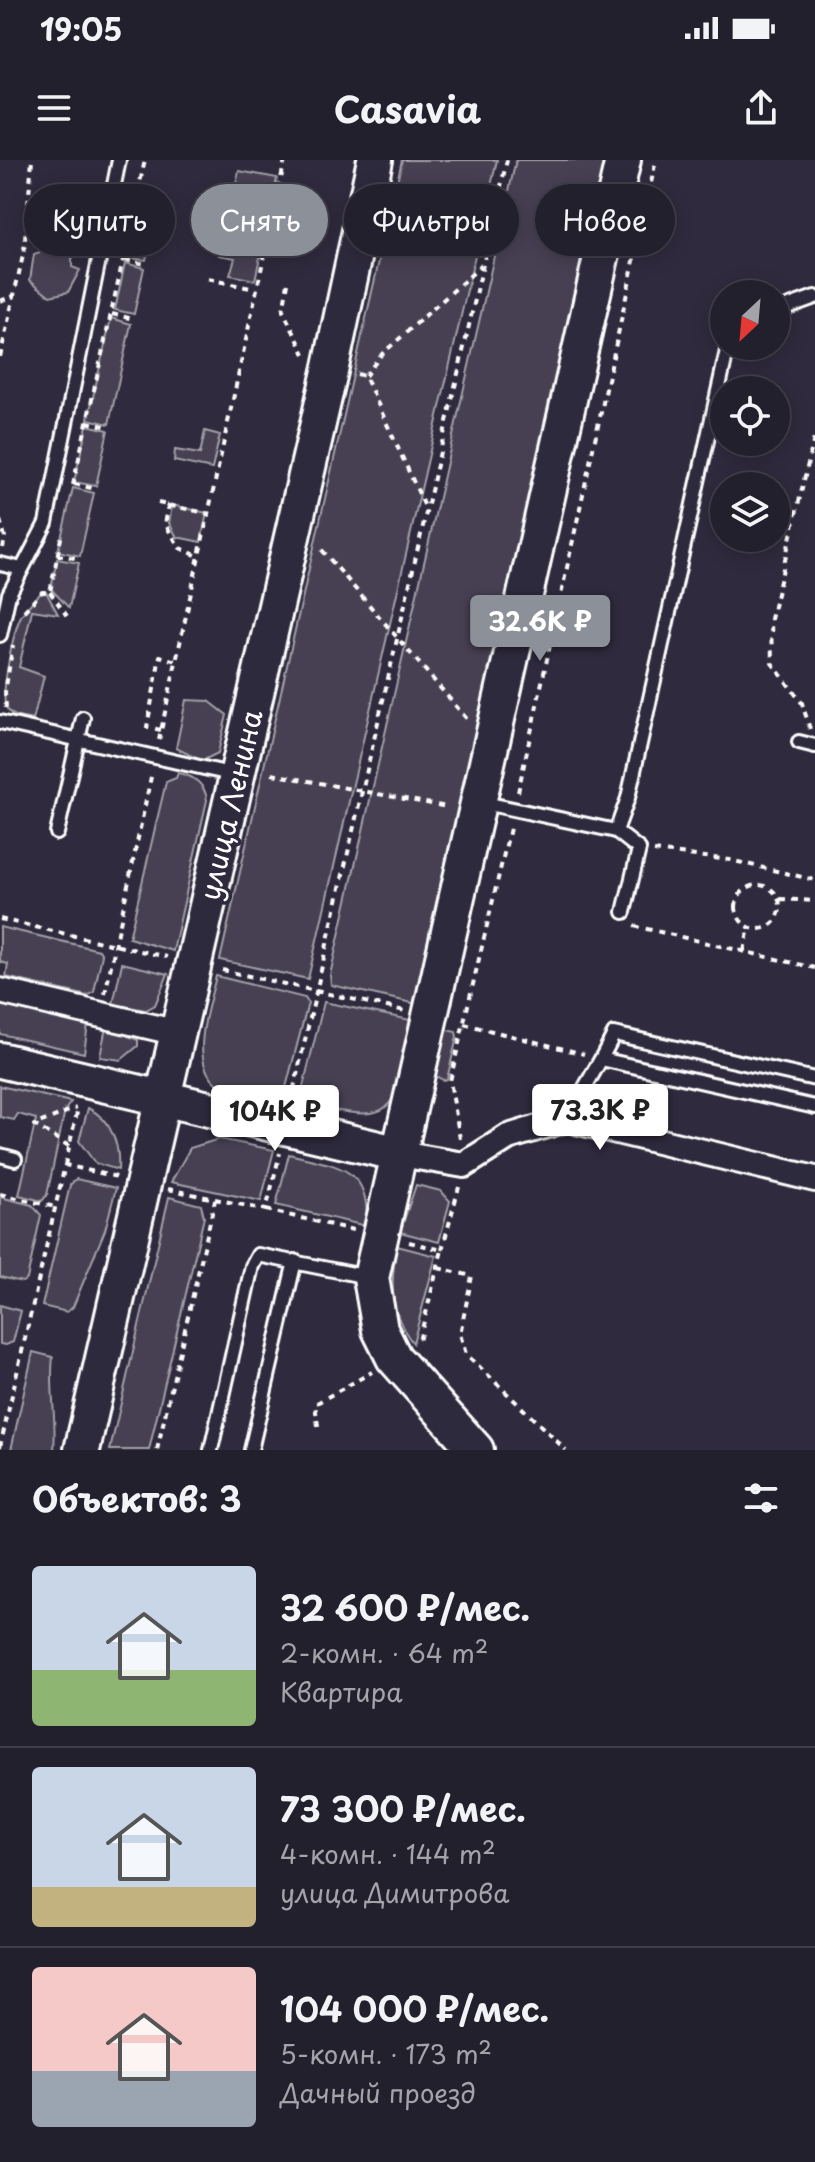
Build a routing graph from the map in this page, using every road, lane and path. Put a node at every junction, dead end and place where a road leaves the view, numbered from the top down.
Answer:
1 (32, 160) edge
2 (119, 160) edge
3 (145, 160) edge
4 (285, 160) edge
5 (375, 160) edge
6 (507, 160) edge
7 (623, 160) edge
8 (656, 160) edge
9 (140, 184) edge
10 (126, 256) edge
11 (125, 260) junction
12 (145, 264) dead end
13 (483, 265) junction
14 (208, 279) dead end
15 (255, 289) junction
16 (14, 296) junction
17 (815, 297) edge
18 (0, 301) edge
19 (790, 306) edge
20 (112, 314) junction
21 (133, 319) dead end
22 (0, 357) edge
23 (725, 360) edge
24 (365, 376) dead end
25 (87, 422) junction
26 (109, 427) dead end
27 (815, 434) edge
28 (74, 484) junction
29 (95, 489) dead end
30 (70, 497) dead end
31 (158, 503) dead end
32 (169, 504) junction
33 (207, 513) junction
34 (0, 520) edge
35 (65, 521) dead end
36 (322, 550) dead end
37 (57, 555) junction
38 (0, 556) edge
39 (198, 556) junction
40 (80, 559) dead end
41 (0, 564) edge
42 (22, 569) junction
43 (50, 592) junction
44 (67, 616) dead end
45 (19, 621) dead end
46 (0, 635) edge
47 (397, 639) junction
48 (13, 644) dead end
49 (176, 661) junction
50 (14, 716) dead end
51 (83, 718) dead end
52 (0, 722) edge
53 (161, 730) junction
54 (78, 741) junction
55 (799, 742) dead end
56 (815, 746) edge
57 (491, 747) junction
58 (155, 757) junction
59 (272, 774) dead end
60 (238, 776) junction
61 (520, 783) junction
62 (362, 790) junction
63 (478, 806) junction
64 (515, 810) junction
65 (542, 816) junction
66 (616, 831) junction
67 (57, 833) dead end
68 (639, 849) junction
69 (815, 880) edge
70 (780, 899) junction
71 (815, 901) edge
72 (624, 912) joint
73 (0, 919) edge
74 (749, 928) junction
75 (115, 945) junction
76 (744, 951) junction
77 (195, 964) junction
78 (815, 968) edge
79 (0, 991) edge
80 (316, 991) junction
81 (101, 1014) junction
82 (447, 1020) junction
83 (178, 1033) junction
84 (601, 1059) junction
85 (0, 1060) edge
86 (815, 1079) edge
87 (82, 1093) junction
88 (162, 1097) junction
89 (815, 1107) edge
90 (567, 1119) junction
91 (286, 1126) junction
92 (69, 1146) junction
93 (400, 1154) junction
94 (0, 1155) edge
95 (15, 1159) dead end
96 (65, 1165) junction
97 (464, 1165) junction
98 (815, 1179) edge
99 (144, 1183) junction
100 (0, 1194) edge
101 (215, 1200) junction
102 (55, 1207) junction
103 (442, 1250) dead end
104 (295, 1261) junction
105 (437, 1268) dead end
106 (371, 1278) junction
107 (0, 1447) edge
108 (82, 1450) edge
109 (157, 1450) edge
110 (211, 1450) edge
111 (251, 1450) edge
112 (476, 1450) edge
113 (566, 1450) edge

1 - 16 path
2 - 42 lane
3 - 9 path
4 - 15 path
5 - 60 street, улица Ленина
6 - 13 path
7 - 57 street
8 - 61 path
10 - 11 path
11 - 12 path
11 - 20 path
13 - 24 path
13 - 47 path
14 - 15 path
15 - 33 path
16 - 18 path
16 - 22 path
17 - 19 lane
20 - 21 path
20 - 25 path
23 - 66 lane
25 - 26 path
25 - 28 path
27 - 56 path
28 - 29 path
28 - 30 path
31 - 32 path
32 - 33 path
32 - 39 path
33 - 39 path
34 - 38 path
35 - 37 path
36 - 47 path
37 - 40 path
37 - 43 path
39 - 49 path
41 - 42 lane
42 - 46 lane
43 - 44 path
43 - 45 path
47 - 57 path
47 - 62 path
48 - 50 path
49 - 53 path
49 - 53 path
51 - 54 lane
52 - 54 lane
53 - 58 path
54 - 58 lane
54 - 67 lane
55 - 56 lane
57 - 61 path
57 - 63 street
58 - 60 lane
58 - 75 path
59 - 62 path
60 - 77 street, улица Ленина
61 - 64 path
61 - 65 path
62 - 63 path
62 - 80 path
63 - 64 lane
63 - 82 street
63 - 82 path
64 - 65 lane
65 - 66 lane
66 - 68 lane
68 - 69 path
68 - 72 lane
70 - 71 path
70 - 74 path
70 - 74 path
72 - 76 path
73 - 75 path
74 - 76 path
75 - 77 path
75 - 81 path
76 - 78 path
77 - 80 path
77 - 83 street, улица Ленина
79 - 81 street
80 - 82 path
80 - 91 path
81 - 83 street
82 - 84 path
82 - 93 street
82 - 97 path
83 - 88 street, улица Ленина
84 - 86 lane
84 - 89 lane
84 - 90 lane
85 - 87 street
87 - 88 street
87 - 92 path
87 - 92 path
88 - 91 street
88 - 99 street, улица Ленина
90 - 97 street
90 - 98 street
91 - 93 street
91 - 101 path
92 - 96 path
93 - 97 street
93 - 106 street
94 - 95 lane
96 - 99 path
96 - 102 path
97 - 103 path
99 - 101 path
99 - 108 street, улица Ленина
100 - 102 path
101 - 109 path
102 - 107 path
104 - 106 lane
104 - 110 lane
104 - 111 lane
105 - 113 path
106 - 112 street

